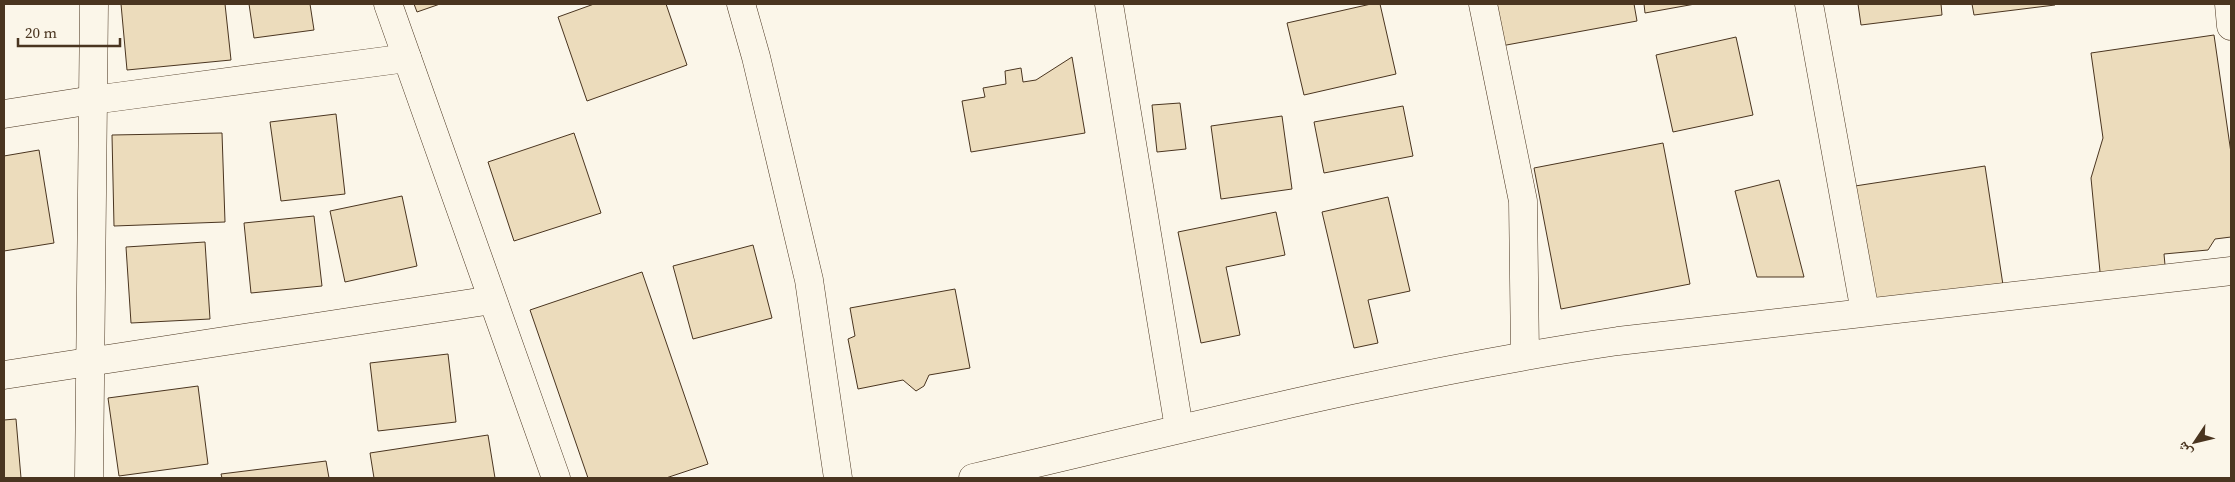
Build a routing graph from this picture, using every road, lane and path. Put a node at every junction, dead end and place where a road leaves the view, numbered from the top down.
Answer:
1 (94, 4) edge
2 (388, 4) edge
3 (741, 4) edge
4 (1109, 4) edge
5 (1483, 4) edge
6 (1809, 4) edge
7 (2229, 4) edge
8 (2231, 26) edge
9 (407, 58) junction
10 (93, 100) junction
11 (4, 114) edge
12 (2231, 271) edge
13 (492, 300) junction
14 (1865, 312) junction
15 (1525, 354) junction
16 (90, 362) junction
17 (4, 374) edge
18 (1179, 428) junction
19 (89, 478) edge
20 (556, 478) edge
21 (838, 478) edge
22 (973, 478) edge

1 - 10 street
2 - 9 street
3 - 21 street
4 - 18 street
5 - 15 street
6 - 14 street
7 - 8 street
9 - 10 street
9 - 13 street
10 - 11 street
10 - 16 street
12 - 14 street
13 - 16 street
13 - 20 street
14 - 15 street
15 - 18 street
16 - 17 street
16 - 19 street
18 - 22 street

